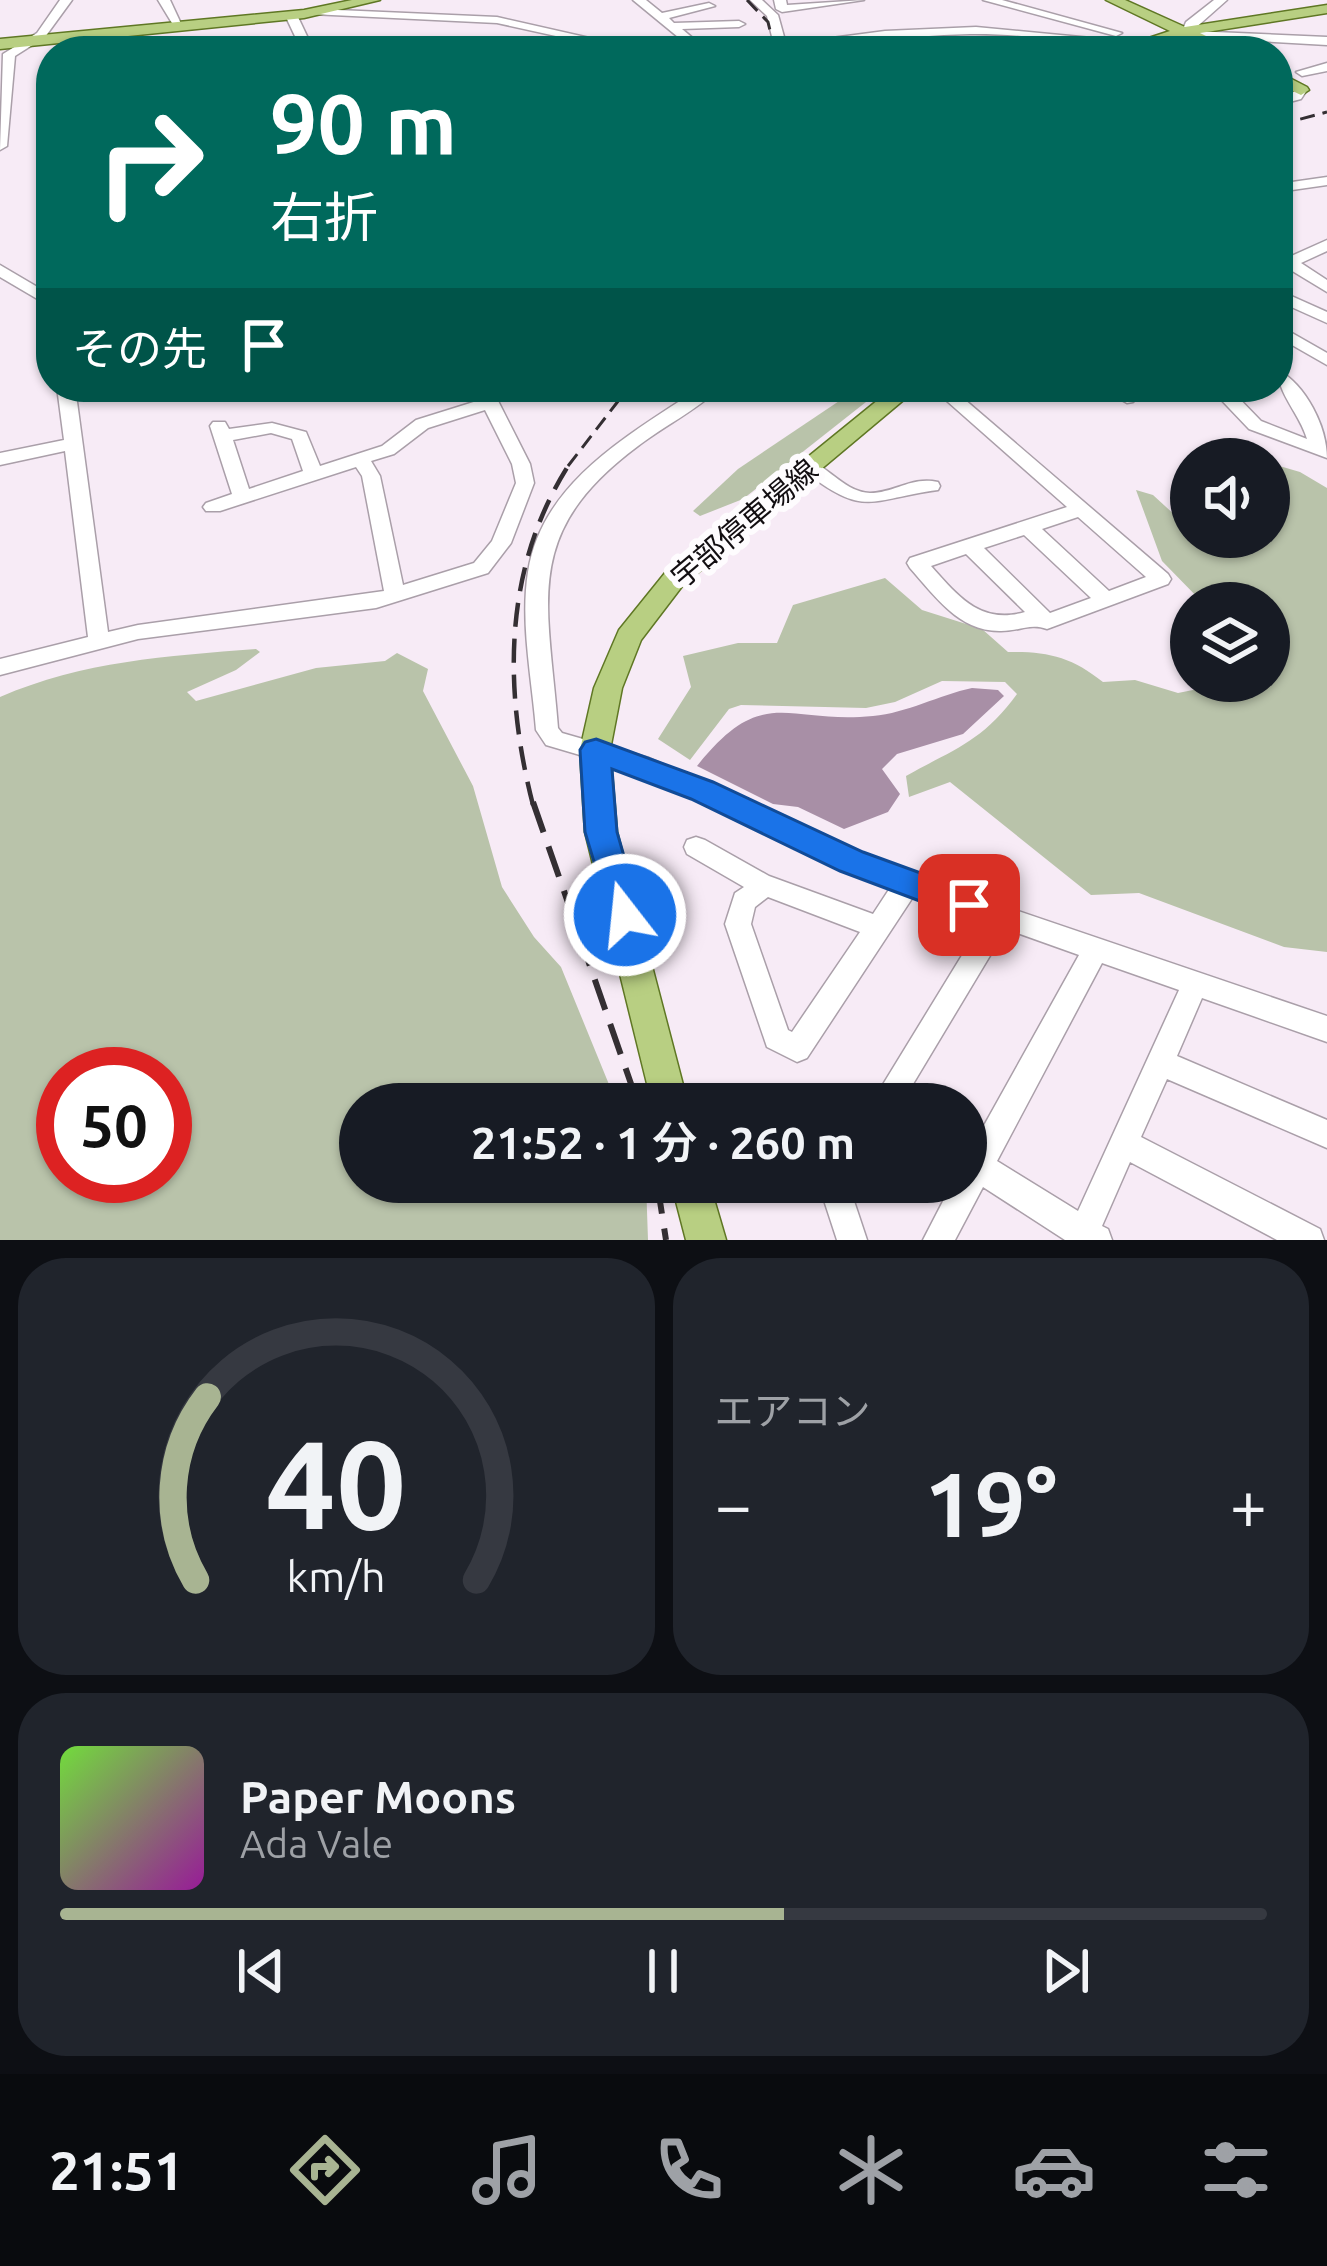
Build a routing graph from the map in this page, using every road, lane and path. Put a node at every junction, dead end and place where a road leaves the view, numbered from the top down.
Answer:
1 (66, 0) edge
2 (164, 0) edge
3 (373, 0) edge
4 (639, 0) edge
5 (756, 0) edge
6 (780, 0) edge
7 (857, 0) edge
8 (988, 0) edge
9 (1113, 0) edge
10 (1221, 0) edge
11 (56, 5) edge
12 (710, 5) dead end
13 (1327, 9) edge
14 (315, 12) junction
15 (291, 16) junction
16 (668, 21) junction
17 (739, 24) dead end
18 (179, 26) junction
19 (878, 29) junction
20 (944, 31) junction
21 (1190, 33) junction
22 (38, 36) edge
23 (74, 36) edge
24 (301, 36) edge
25 (571, 36) edge
26 (686, 36) edge
27 (778, 36) edge
28 (856, 36) edge
29 (879, 36) edge
30 (945, 36) edge
31 (1021, 36) edge
32 (1115, 36) edge
33 (1177, 36) edge
34 (1183, 36) edge
35 (1196, 36) edge
36 (1241, 36) edge
37 (36, 38) edge
38 (1293, 39) edge
39 (32, 40) junction
40 (36, 40) edge
41 (1327, 41) edge
42 (5, 43) edge
43 (1327, 67) edge
44 (1293, 80) edge
45 (1302, 81) junction
46 (1293, 89) edge
47 (0, 146) edge
48 (1326, 176) edge
49 (1293, 184) edge
50 (1327, 245) edge
51 (1293, 262) edge
52 (0, 270) edge
53 (1293, 270) edge
54 (1327, 287) edge
55 (36, 293) edge
56 (1293, 302) edge
57 (1327, 318) edge
58 (1293, 339) edge
59 (1327, 359) edge
60 (1293, 398) edge
61 (67, 402) edge
62 (471, 402) edge
63 (489, 402) edge
64 (691, 402) edge
65 (889, 402) edge
66 (957, 402) edge
67 (1233, 402) edge
68 (71, 443) junction
69 (1322, 452) edge
70 (360, 458) junction
71 (0, 459) edge
72 (810, 466) junction
73 (312, 471) junction
74 (931, 486) dead end
75 (242, 496) junction
76 (213, 507) dead end
77 (1082, 509) junction
78 (514, 510) junction
79 (560, 512) junction
80 (1028, 526) junction
81 (970, 546) junction
82 (395, 596) junction
83 (1106, 600) junction
84 (1039, 615) junction
85 (99, 642) junction
86 (0, 667) edge
87 (596, 750) junction
88 (696, 847) dead end
89 (908, 884) junction
90 (764, 886) junction
91 (1000, 916) junction
92 (879, 928) junction
93 (1096, 949) junction
94 (1195, 984) junction
95 (1327, 1029) edge
96 (1160, 1061) junction
97 (665, 1083) edge
98 (898, 1083) edge
99 (1327, 1134) edge
100 (987, 1139) edge
101 (1123, 1142) junction
102 (987, 1172) edge
103 (696, 1203) edge
104 (840, 1203) edge
105 (955, 1203) edge
106 (1087, 1237) edge
107 (706, 1240) edge
108 (852, 1240) edge
109 (938, 1240) edge
110 (1309, 1240) edge

1 - 11 street
2 - 18 street
3 - 14 main road
4 - 16 street
5 - 27 street
6 - 7 street
8 - 32 street
9 - 21 main road
10 - 21 street
11 - 22 street
12 - 16 street
13 - 21 main road
14 - 15 main road
14 - 25 street
15 - 18 main road
15 - 24 street
16 - 17 street
16 - 26 street
18 - 23 main road
19 - 20 street
19 - 28 street
19 - 29 street
20 - 30 street
20 - 31 street
21 - 33 main road
21 - 34 street
21 - 35 main road
21 - 36 street
37 - 39 street
38 - 41 street
39 - 40 main road
39 - 42 main road
39 - 47 street
43 - 45 street
44 - 45 main road
45 - 46 street
48 - 49 street
50 - 51 street
52 - 55 street
53 - 54 street
56 - 57 street
58 - 59 street
60 - 69 street
61 - 68 street
62 - 70 street
63 - 78 street
64 - 79 street
65 - 72 main road, 宇部停車場線
66 - 77 street
67 - 69 street
68 - 71 street
68 - 85 street
70 - 73 street
70 - 82 street
72 - 74 street
72 - 87 main road, 宇部停車場線
73 - 75 street
73 - 75 street
75 - 76 street
77 - 80 street
77 - 83 street
78 - 79 street
78 - 82 street
79 - 87 street
80 - 81 street
80 - 83 street
81 - 84 street
81 - 84 street
82 - 85 street
83 - 84 street
85 - 86 street
87 - 89 street
87 - 97 main road, 宇部停車場線
88 - 90 street
89 - 91 street
89 - 92 street
90 - 92 street
90 - 92 street
91 - 93 street
91 - 98 street
93 - 94 street
93 - 100 street
94 - 95 street
94 - 96 street
96 - 99 street
96 - 101 street
101 - 106 street
101 - 110 street
102 - 106 street
103 - 107 main road
104 - 108 street
105 - 109 street

